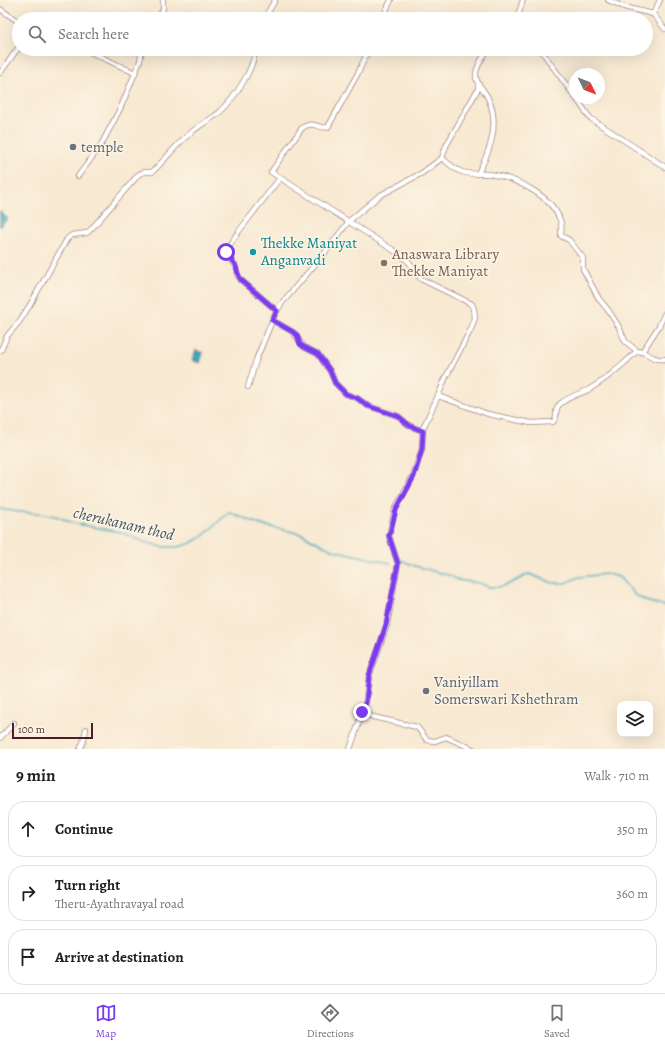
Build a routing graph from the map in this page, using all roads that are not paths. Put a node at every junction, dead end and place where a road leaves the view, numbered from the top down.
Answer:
1 (163, 0) edge
2 (275, 0) edge
3 (391, 0) edge
4 (523, 0) edge
5 (608, 0) edge
6 (660, 0) edge
7 (0, 9) edge
8 (162, 12) edge
9 (268, 12) edge
10 (385, 12) edge
11 (519, 12) edge
12 (645, 12) edge
13 (653, 14) joint
14 (12, 17) edge
15 (665, 29) edge
16 (12, 56) edge
17 (99, 56) edge
18 (141, 56) edge
19 (254, 56) edge
20 (366, 56) edge
21 (484, 56) edge
22 (545, 56) edge
23 (0, 73) edge
24 (135, 73) junction
25 (478, 84) junction
26 (569, 90) edge
27 (580, 104) edge
28 (442, 158) junction
29 (665, 167) edge
30 (478, 173) junction
31 (78, 176) dead end
32 (280, 178) junction
33 (349, 221) junction
34 (277, 311) junction
35 (665, 313) edge
36 (272, 320) junction
37 (1, 350) edge
38 (640, 352) junction
39 (665, 359) edge
40 (248, 387) dead end
41 (438, 396) junction
42 (423, 431) junction
43 (362, 712) junction
44 (14, 723) dead end
45 (86, 729) dead end
46 (0, 738) edge
47 (80, 749) edge
48 (350, 749) edge
49 (474, 749) edge

1 - 8 street
2 - 9 street
3 - 10 street
4 - 11 street
5 - 12 street
6 - 13 street
7 - 14 street
13 - 15 street
16 - 23 street
17 - 24 street
18 - 24 street
19 - 37 street
20 - 32 street
21 - 25 street
22 - 26 street
24 - 31 street
25 - 28 street
25 - 30 street
27 - 29 street
28 - 30 street
28 - 33 street
30 - 38 street
32 - 33 street
32 - 34 street
33 - 34 street
33 - 41 street
34 - 36 street
35 - 38 street
36 - 40 street
36 - 42 street
38 - 39 street
38 - 41 street
41 - 42 street
42 - 43 street
43 - 48 street
43 - 49 street
44 - 46 street
45 - 47 street

